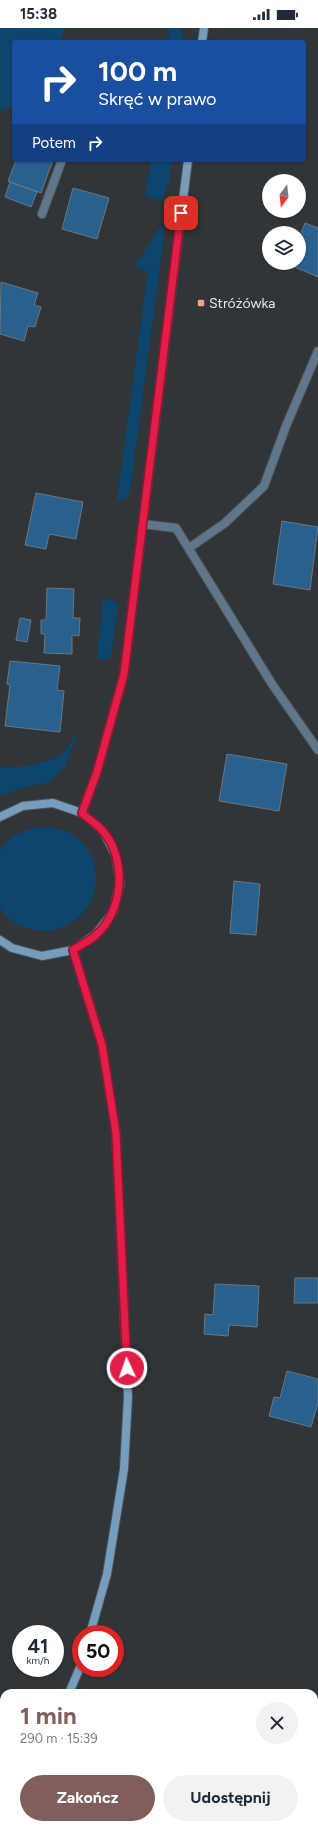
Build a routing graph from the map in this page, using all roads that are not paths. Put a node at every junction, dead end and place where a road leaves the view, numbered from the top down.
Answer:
1 (204, 28) edge
2 (202, 40) edge
3 (61, 162) edge
4 (188, 162) edge
5 (42, 214) dead end
6 (318, 350) edge
7 (142, 524) junction
8 (189, 548) junction
9 (318, 750) edge
10 (82, 813) junction
11 (0, 817) edge
12 (0, 940) edge
13 (73, 950) junction
14 (93, 1625) edge
15 (76, 1677) edge
16 (71, 1689) edge

1 - 2 main road
3 - 5 street
4 - 7 main road
6 - 8 street
7 - 8 street
7 - 10 main road
8 - 9 street
10 - 11 main road
10 - 13 main road
12 - 13 main road
13 - 14 main road
15 - 16 main road

